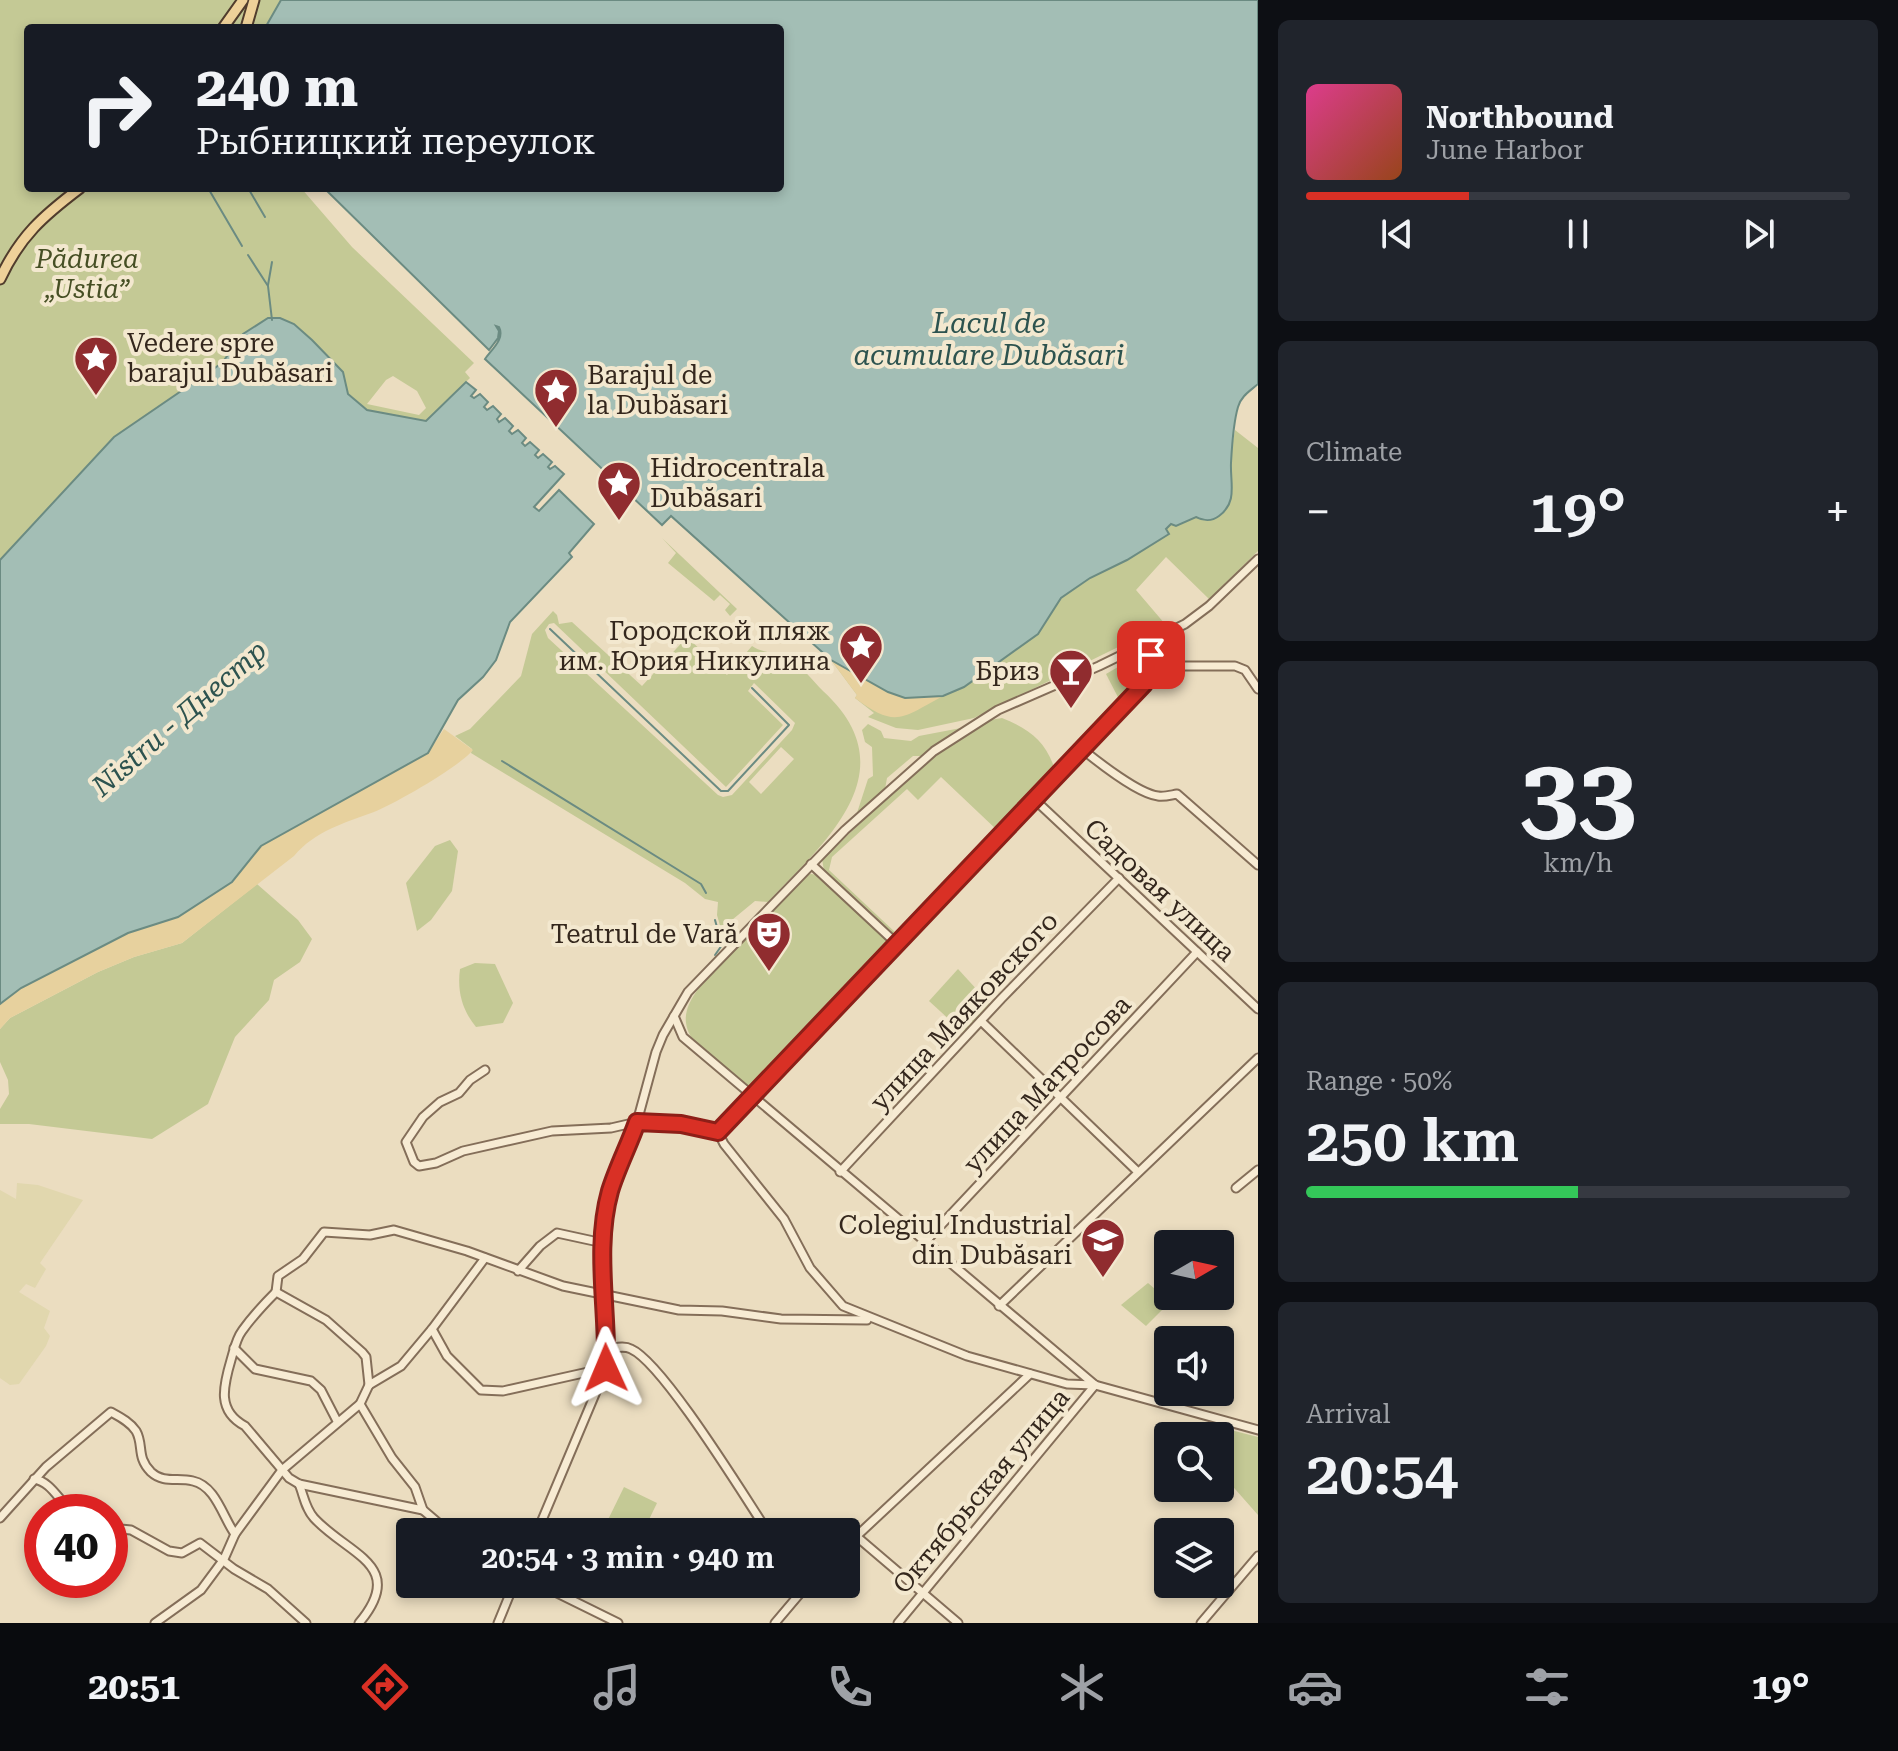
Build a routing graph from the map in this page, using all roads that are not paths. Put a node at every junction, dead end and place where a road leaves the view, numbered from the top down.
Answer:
1 (243, 0) edge
2 (254, 0) edge
3 (226, 24) edge
4 (247, 24) edge
5 (75, 192) edge
6 (0, 279) edge
7 (1258, 559) edge
8 (1145, 643) junction
9 (1154, 662) junction
10 (1179, 665) junction
11 (1151, 676) junction
12 (1258, 689) edge
13 (1082, 749) junction
14 (1034, 799) junction
15 (811, 864) junction
16 (1258, 865) edge
17 (1119, 878) junction
18 (897, 944) junction
19 (1197, 952) junction
20 (1258, 1009) edge
21 (674, 1016) junction
22 (981, 1021) junction
23 (1258, 1058) edge
24 (485, 1070) dead end
25 (753, 1097) junction
26 (1061, 1099) junction
27 (637, 1122) junction
28 (718, 1132) junction
29 (1258, 1170) edge
30 (840, 1172) junction
31 (1138, 1172) junction
32 (1236, 1188) dead end
33 (925, 1242) junction
34 (603, 1243) junction
35 (485, 1258) junction
36 (518, 1271) junction
37 (276, 1292) junction
38 (603, 1295) junction
39 (999, 1306) junction
40 (873, 1320) junction
41 (432, 1329) junction
42 (234, 1348) junction
43 (607, 1349) junction
44 (606, 1368) junction
45 (1030, 1374) junction
46 (369, 1385) junction
47 (1095, 1385) junction
48 (360, 1404) junction
49 (337, 1421) junction
50 (1258, 1430) edge
51 (282, 1470) junction
52 (34, 1479) junction
53 (299, 1484) junction
54 (55, 1494) edge
55 (423, 1510) junction
56 (0, 1518) edge
57 (432, 1518) edge
58 (543, 1518) edge
59 (758, 1518) edge
60 (128, 1530) edge
61 (860, 1532) edge
62 (235, 1534) junction
63 (860, 1539) edge
64 (1258, 1556) edge
65 (224, 1559) junction
66 (923, 1593) junction
67 (508, 1598) edge
68 (567, 1598) edge
69 (796, 1598) edge
70 (155, 1623) edge
71 (306, 1623) edge
72 (359, 1623) edge
73 (498, 1623) edge
74 (618, 1623) edge
75 (775, 1623) edge
76 (898, 1623) edge
77 (958, 1623) edge
78 (1201, 1623) edge

1 - 3 main road
2 - 4 main road
5 - 6 main road
7 - 8 street
8 - 9 street
8 - 15 street
9 - 10 street
9 - 11 street
10 - 11 street
10 - 12 street
11 - 13 street
13 - 14 street
13 - 16 street
14 - 17 street, Садовая улица
14 - 18 street
15 - 18 street
15 - 21 street
17 - 19 street, Садовая улица
17 - 22 street, улица Маяковского
18 - 25 street
19 - 20 street, Садовая улица
19 - 26 street, улица Матросова
21 - 25 street
21 - 27 street
22 - 26 street
22 - 30 street, улица Маяковского
23 - 31 street
24 - 27 street
25 - 28 street
25 - 30 street
26 - 31 street
26 - 33 street, улица Матросова
27 - 28 street
27 - 34 street
28 - 40 street
29 - 32 street
30 - 33 street
31 - 39 street
33 - 39 street
34 - 36 street
34 - 38 street
35 - 36 street
35 - 37 street
35 - 41 street
36 - 38 street
37 - 42 street
37 - 46 street
38 - 40 street
38 - 43 street
39 - 47 street
40 - 45 street
41 - 44 street
41 - 46 street
42 - 49 street
42 - 51 street
43 - 44 street
43 - 59 street
44 - 58 street
45 - 47 street
45 - 61 street
46 - 48 street
47 - 50 street
47 - 66 street, Октябрьская улица
48 - 49 street
48 - 55 street
49 - 51 street
51 - 53 street
51 - 62 street
52 - 54 street
52 - 56 street
52 - 62 street
53 - 55 street
53 - 72 street
55 - 57 street
60 - 65 street
62 - 65 street
63 - 66 street
64 - 78 street
65 - 70 street
65 - 71 street
66 - 76 street, Октябрьская улица
66 - 77 street
67 - 73 street
68 - 74 street
69 - 75 street

